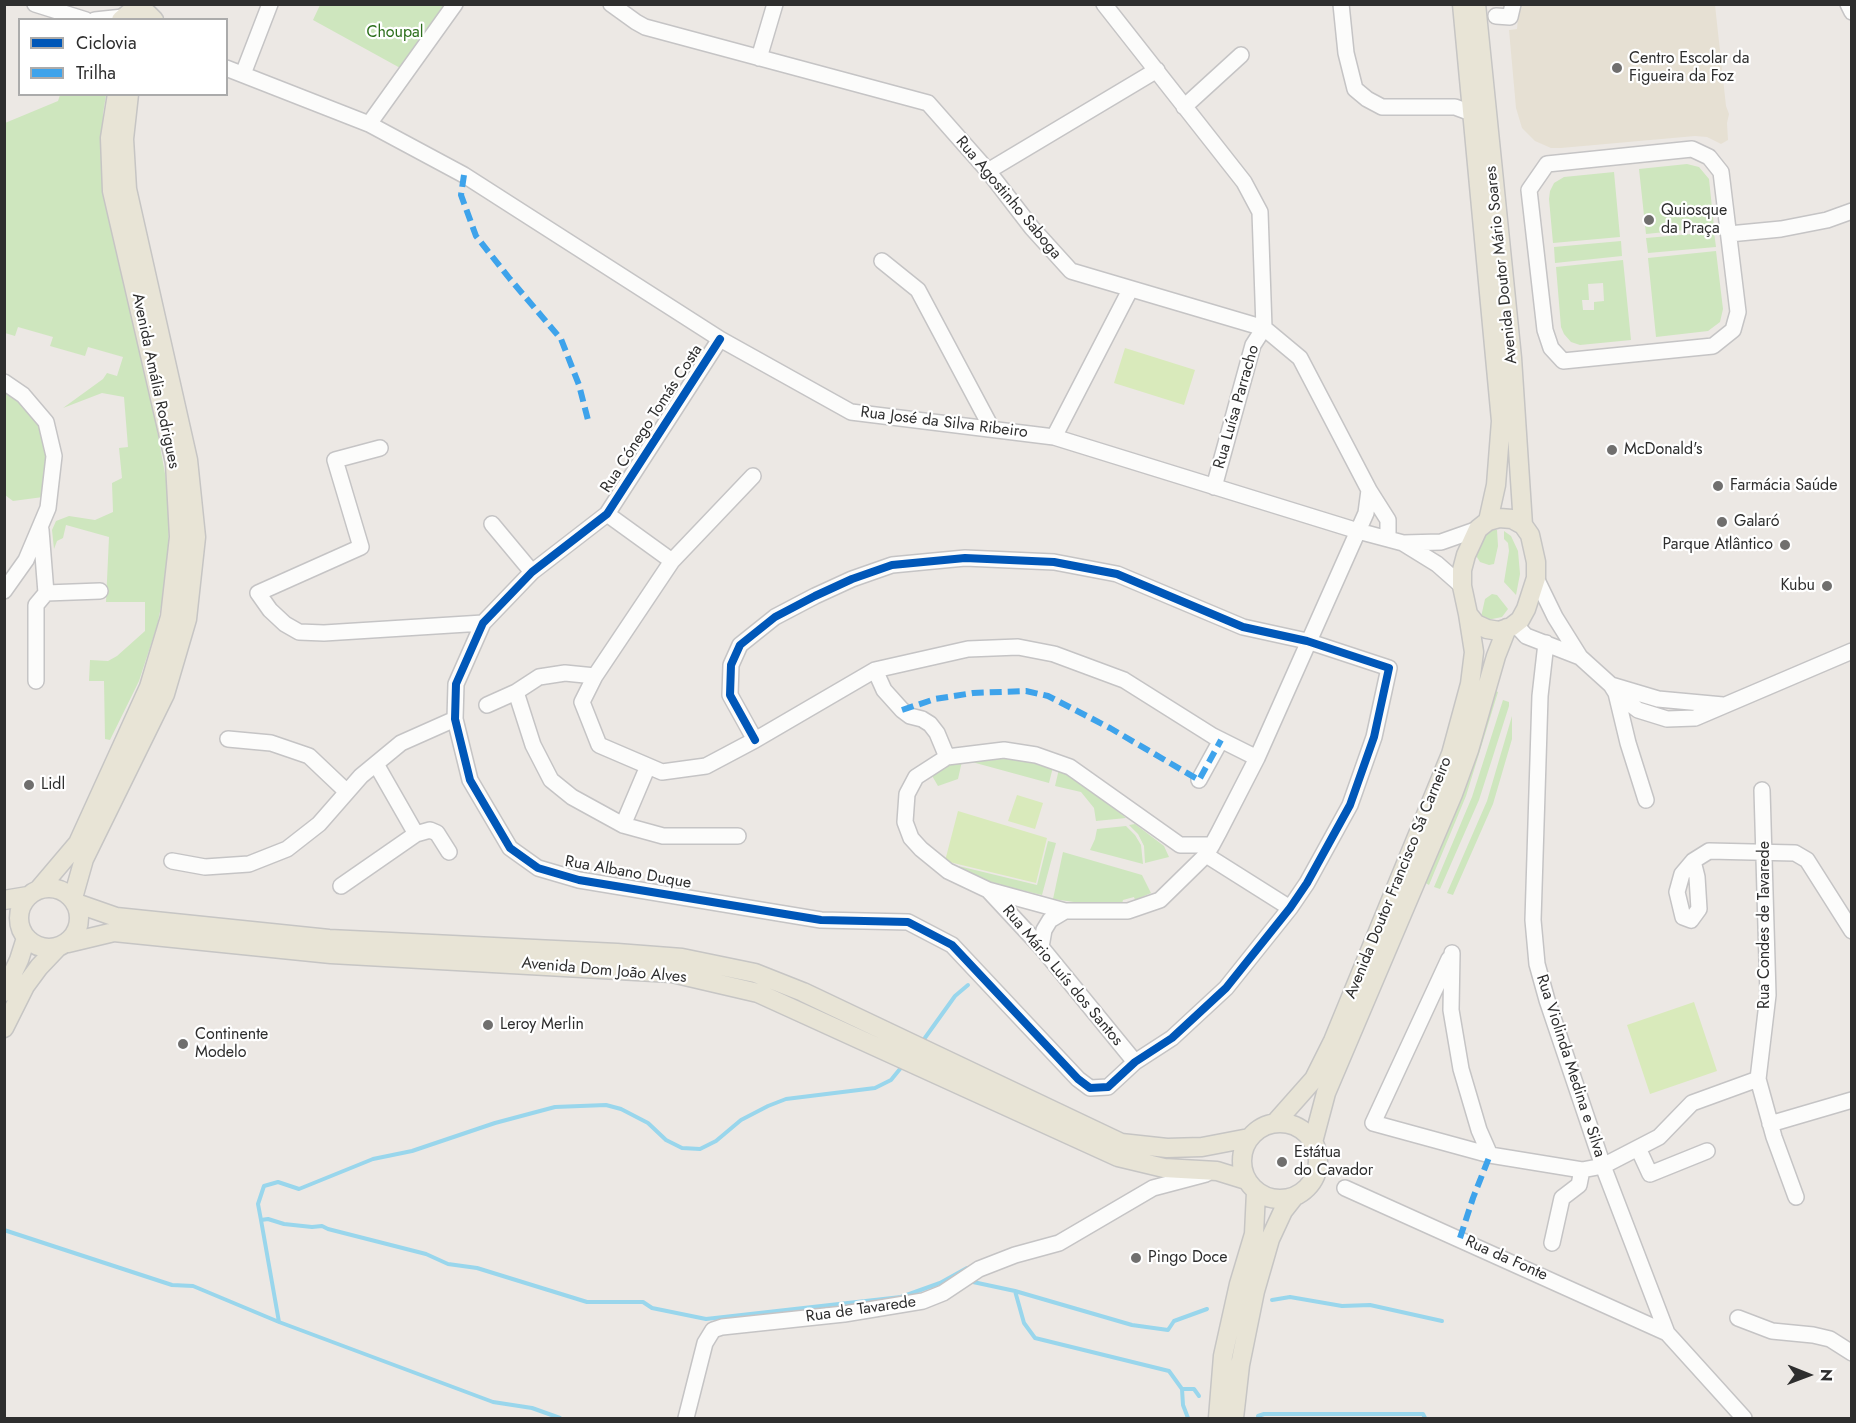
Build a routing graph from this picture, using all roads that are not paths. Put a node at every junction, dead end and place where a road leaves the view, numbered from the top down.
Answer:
1 (35, 4) edge
2 (270, 4) edge
3 (455, 4) edge
4 (611, 4) edge
5 (775, 4) edge
6 (1104, 4) edge
7 (1341, 4) edge
8 (1462, 4) edge
9 (1476, 4) edge
10 (1513, 4) edge
11 (1848, 4) edge
12 (1851, 12) edge
13 (127, 14) edge
14 (154, 14) edge
15 (1496, 16) dead end
16 (80, 18) edge
17 (106, 18) edge
18 (1241, 55) dead end
19 (759, 58) junction
20 (228, 69) edge
21 (1157, 70) junction
22 (243, 74) junction
23 (117, 96) edge
24 (129, 96) edge
25 (1184, 107) junction
26 (1473, 114) junction
27 (369, 124) junction
28 (988, 171) junction
29 (1851, 211) edge
30 (1729, 234) junction
31 (882, 261) dead end
32 (1130, 290) junction
33 (1264, 328) junction
34 (720, 339) junction
35 (4, 382) edge
36 (992, 429) junction
37 (1054, 437) junction
38 (380, 448) dead end
39 (753, 476) dead end
40 (1214, 487) junction
41 (1369, 490) junction
42 (607, 514) junction
43 (492, 524) dead end
44 (1483, 525) junction
45 (1522, 525) junction
46 (41, 527) junction
47 (1358, 531) junction
48 (1388, 539) junction
49 (1403, 543) junction
50 (672, 561) junction
51 (532, 572) junction
52 (1536, 578) junction
53 (1462, 586) junction
54 (4, 591) edge
55 (100, 591) dead end
56 (46, 593) junction
57 (1468, 614) junction
58 (483, 623) junction
59 (1511, 626) junction
60 (1307, 641) junction
61 (1546, 643) junction
62 (1851, 651) edge
63 (1580, 657) junction
64 (875, 670) junction
65 (595, 676) junction
66 (36, 681) dead end
67 (1614, 689) junction
68 (516, 692) junction
69 (487, 705) dead end
70 (455, 719) junction
71 (228, 739) dead end
72 (755, 740) junction
73 (1221, 740) junction
74 (947, 757) junction
75 (1257, 758) junction
76 (375, 764) junction
77 (648, 766) junction
78 (1199, 780) dead end
79 (1762, 790) dead end
80 (347, 792) junction
81 (1646, 800) dead end
82 (623, 825) junction
83 (416, 834) junction
84 (738, 836) dead end
85 (1209, 850) junction
86 (449, 852) dead end
87 (1765, 852) junction
88 (172, 861) dead end
89 (1693, 861) dead end
90 (341, 886) dead end
91 (988, 890) junction
92 (33, 893) junction
93 (4, 900) edge
94 (75, 901) junction
95 (1290, 909) junction
96 (1065, 911) junction
97 (17, 930) edge
98 (1851, 931) edge
99 (63, 945) junction
100 (1041, 947) junction
101 (4, 992) edge
102 (4, 1028) edge
103 (1135, 1062) junction
104 (1758, 1079) junction
105 (1851, 1100) edge
106 (1275, 1123) junction
107 (1770, 1124) junction
108 (1249, 1138) junction
109 (1313, 1142) junction
110 (1638, 1148) junction
111 (1707, 1150) dead end
112 (1490, 1155) junction
113 (1603, 1166) junction
114 (1582, 1170) junction
115 (1217, 1171) junction
116 (1251, 1186) junction
117 (1345, 1188) dead end
118 (1294, 1197) junction
119 (1796, 1197) dead end
120 (1552, 1243) dead end
121 (1738, 1318) dead end
122 (1667, 1333) junction
123 (1851, 1353) edge
124 (686, 1419) edge
125 (1218, 1419) edge
126 (1234, 1419) edge
127 (1744, 1419) edge

1 - 16 street
2 - 22 street
3 - 27 street
4 - 19 street, Rua Agostinho Saboga
5 - 19 street
6 - 21 street
7 - 26 street
8 - 26 main road, Avenida Doutor Mário Soares
9 - 45 main road, Avenida Doutor Mário Soares
10 - 15 street
11 - 12 street
13 - 14 main road
13 - 17 street
18 - 25 street
19 - 28 street, Rua Agostinho Saboga
20 - 22 street, Rua José da Silva Ribeiro
21 - 25 street
21 - 28 street
22 - 27 street, Rua José da Silva Ribeiro
23 - 92 main road, Avenida Amália Rodrigues
24 - 94 main road, Avenida Amália Rodrigues
25 - 33 street
26 - 44 main road, Avenida Doutor Mário Soares
27 - 34 street, Rua José da Silva Ribeiro
28 - 32 street, Rua Agostinho Saboga
29 - 30 street
30 - 30 street
31 - 36 street
32 - 33 street, Rua Agostinho Saboga
32 - 37 street
33 - 40 street, Rua Luísa Parracho
33 - 41 street, Rua Agostinho Saboga
34 - 36 street, Rua José da Silva Ribeiro
34 - 42 street, Rua Cónego Tomás Costa
35 - 46 street
36 - 37 street, Rua José da Silva Ribeiro
37 - 40 street, Rua José da Silva Ribeiro
38 - 58 street
39 - 50 street
40 - 47 street, Rua José da Silva Ribeiro
41 - 47 street
41 - 48 street, Rua Agostinho Saboga
42 - 50 street, Rua Cónego Tomás Costa
42 - 51 street, Rua Albano Duque
43 - 51 street
44 - 45 main road
44 - 49 street, Rua José da Silva Ribeiro
44 - 53 main road
45 - 52 main road
46 - 54 street
46 - 56 street
47 - 48 street, Rua José da Silva Ribeiro
47 - 60 street
48 - 49 street, Rua José da Silva Ribeiro
49 - 53 street, Rua José da Silva Ribeiro
50 - 65 street
51 - 58 street, Rua Albano Duque
52 - 59 main road
52 - 63 street
53 - 57 main road
55 - 56 street
56 - 66 street
57 - 59 main road
57 - 106 main road, Avenida Doutor Francisco Sá Carneiro
58 - 70 street, Rua Albano Duque
59 - 61 street
59 - 109 main road, Avenida Doutor Francisco Sá Carneiro
60 - 72 street
60 - 75 street
60 - 95 street
61 - 63 street
61 - 113 street, Rua Violinda Medina e Silva
62 - 67 street
63 - 67 street
64 - 72 street
64 - 73 street
64 - 74 street
65 - 68 street
65 - 77 street
67 - 81 street
68 - 69 street
68 - 82 street
70 - 76 street
70 - 103 street, Rua Albano Duque
71 - 80 street
72 - 77 street
73 - 75 street
73 - 78 street
74 - 85 street
74 - 91 street
75 - 85 street
76 - 80 street
76 - 83 street
77 - 82 street
79 - 87 street, Rua Condes de Tavarede
80 - 88 street
82 - 84 street
83 - 86 street
83 - 90 street
85 - 95 street
85 - 96 street
87 - 89 street
87 - 98 street
87 - 104 street, Rua Condes de Tavarede
91 - 96 street
91 - 100 street, Rua Mário Luís dos Santos
92 - 93 main road
92 - 94 main road
92 - 97 main road
94 - 99 main road
94 - 108 main road, Avenida Dom João Alves
95 - 103 street
96 - 100 street
97 - 99 main road
97 - 101 main road
99 - 102 main road
99 - 115 main road, Avenida Dom João Alves
100 - 103 street, Rua Mário Luís dos Santos
104 - 107 street, Rua Condes de Tavarede
104 - 110 street
105 - 107 street
106 - 108 main road
106 - 109 main road
107 - 119 street, Rua Condes de Tavarede
108 - 116 main road
109 - 118 main road
110 - 111 street
110 - 113 street
112 - 112 street
112 - 114 street
113 - 114 street
113 - 122 street, Rua Violinda Medina e Silva
114 - 120 street
115 - 116 main road, Avenida Dom João Alves
115 - 124 street, Rua de Tavarede
116 - 118 main road
116 - 125 main road
117 - 122 street, Rua da Fonte
118 - 126 main road
121 - 123 street
122 - 127 street

